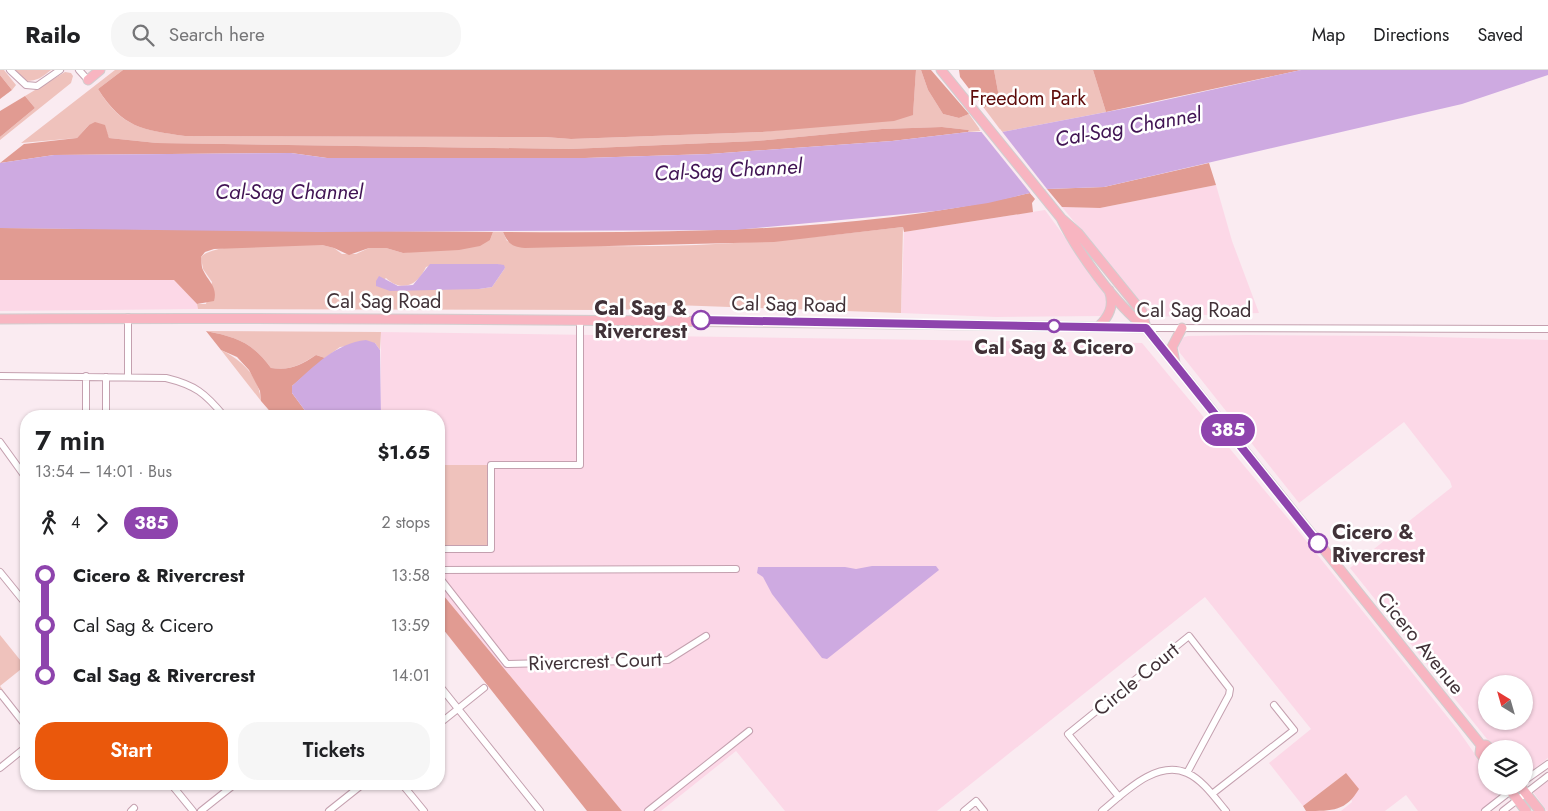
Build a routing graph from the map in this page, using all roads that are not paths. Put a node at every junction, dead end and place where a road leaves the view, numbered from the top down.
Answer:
1 (10, 70) edge
2 (60, 70) edge
3 (79, 70) edge
4 (100, 70) edge
5 (941, 70) edge
6 (88, 80) joint
7 (1061, 218) junction
8 (1102, 280) junction
9 (128, 317) junction
10 (0, 319) edge
11 (580, 319) junction
12 (1098, 327) junction
13 (1146, 328) junction
14 (1182, 328) junction
15 (1548, 329) edge
16 (1176, 366) junction
17 (0, 376) edge
18 (86, 376) junction
19 (106, 376) junction
20 (128, 378) junction
21 (86, 410) edge
22 (106, 410) edge
23 (219, 410) edge
24 (0, 442) edge
25 (20, 470) edge
26 (445, 549) edge
27 (736, 569) dead end
28 (445, 570) edge
29 (0, 572) edge
30 (445, 585) edge
31 (20, 597) edge
32 (706, 636) dead end
33 (484, 688) dead end
34 (0, 693) edge
35 (445, 693) edge
36 (1274, 705) dead end
37 (458, 709) junction
38 (20, 718) edge
39 (445, 719) edge
40 (748, 731) dead end
41 (1479, 740) edge
42 (20, 751) edge
43 (1548, 764) edge
44 (0, 768) edge
45 (1187, 773) junction
46 (1533, 775) edge
47 (1548, 776) edge
48 (1533, 782) edge
49 (176, 790) edge
50 (227, 790) edge
51 (355, 790) edge
52 (407, 790) edge
53 (1212, 794) junction
54 (1508, 795) edge
55 (1517, 795) edge
56 (1523, 795) edge
57 (1119, 798) junction
58 (1518, 800) junction
59 (193, 811) edge
60 (201, 811) edge
61 (329, 811) edge
62 (424, 811) edge
63 (540, 811) edge
64 (648, 811) edge
65 (964, 811) edge
66 (984, 811) edge
67 (1102, 811) edge
68 (1226, 811) edge
69 (1485, 811) edge
70 (1503, 811) edge
71 (1526, 811) edge
72 (1540, 811) edge

1 - 2 street
3 - 6 street
4 - 6 main road
5 - 7 main road, Cicero Avenue
7 - 8 main road, Cicero Avenue
7 - 13 main road, Cicero Avenue
8 - 12 main road
8 - 13 main road, Cicero Avenue
9 - 10 main road, Cal Sag Road
9 - 11 main road, Cal Sag Road
9 - 20 street
11 - 12 main road, Cal Sag Road
11 - 26 street
12 - 13 main road, Cal Sag Road
13 - 14 street, Cal Sag Road
13 - 16 main road, Cicero Avenue
14 - 15 street, Cal Sag Road
14 - 16 main road
16 - 41 main road, Cicero Avenue
17 - 18 street
18 - 19 street
18 - 21 street
19 - 20 street
19 - 22 street
20 - 23 street
24 - 25 street
27 - 28 street
29 - 31 street
30 - 32 street, Rivercrest Court
33 - 37 street
34 - 38 street
35 - 37 street
36 - 53 street
37 - 39 street
37 - 63 street
40 - 64 street
42 - 44 street
43 - 46 street
45 - 53 street
45 - 57 street
45 - 57 street, Circle Court
47 - 48 street
49 - 59 street
50 - 60 street
51 - 61 street
52 - 62 street
53 - 68 street
54 - 69 street
55 - 58 main road
56 - 72 main road
57 - 67 street
58 - 70 street
58 - 71 main road
65 - 66 street

